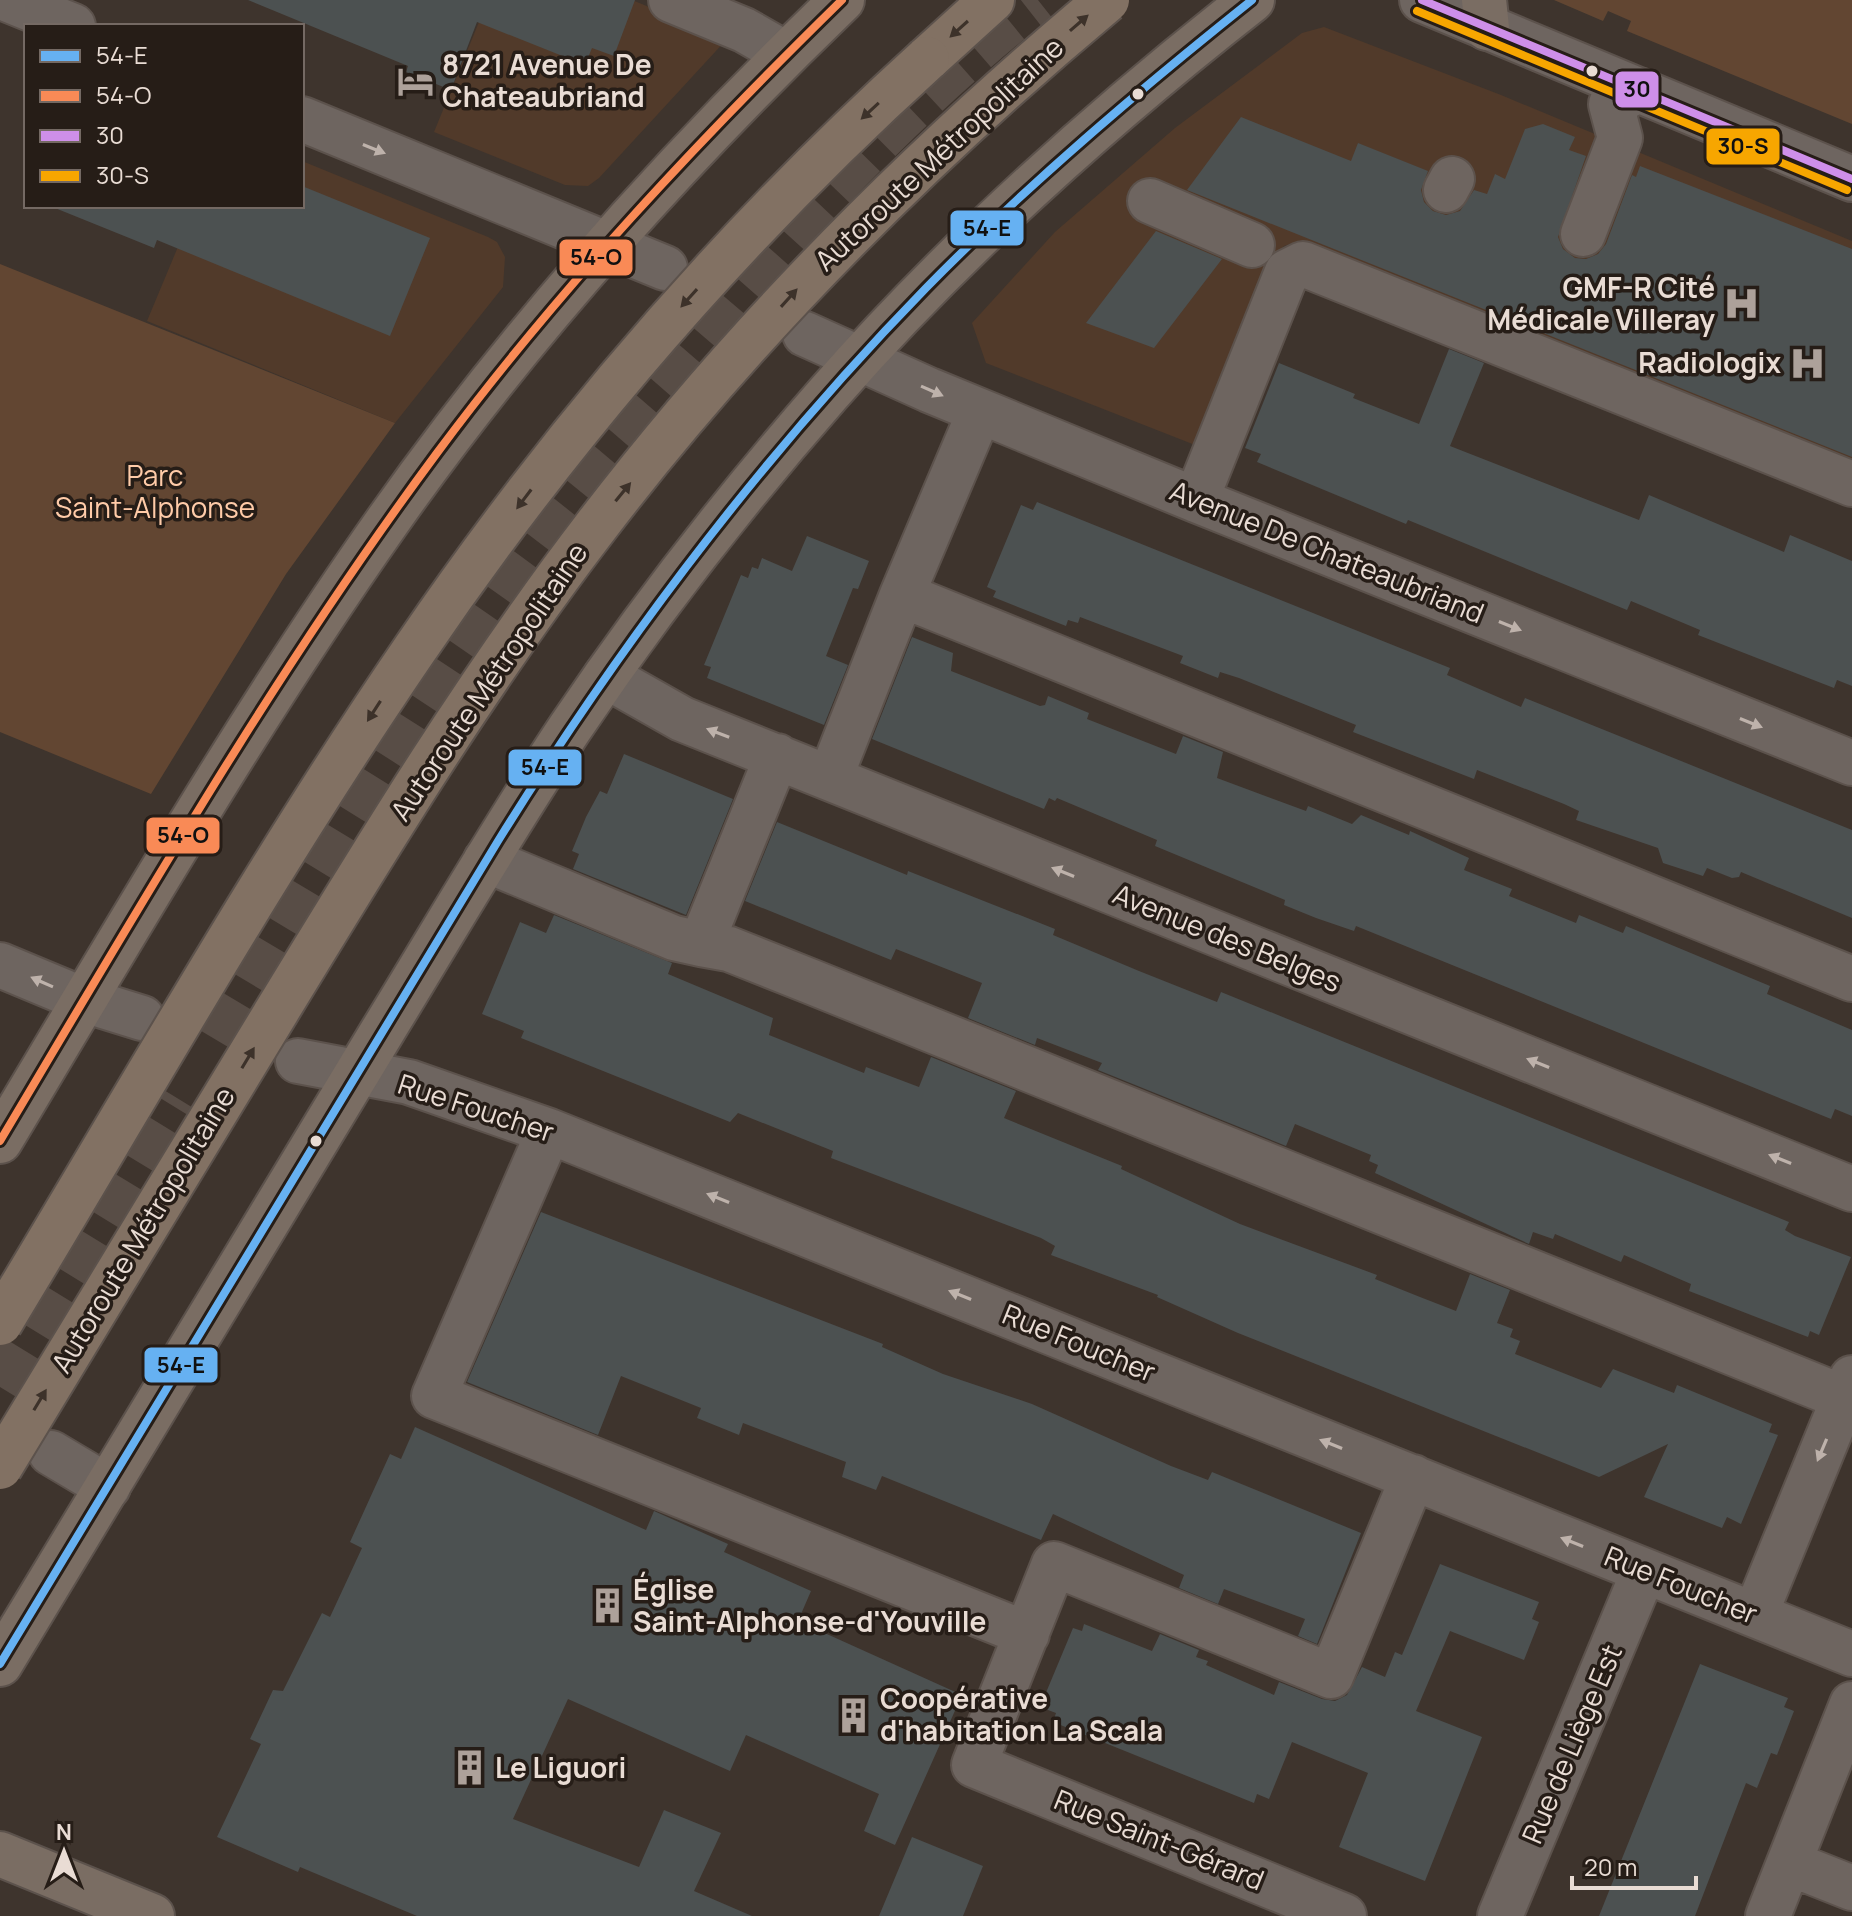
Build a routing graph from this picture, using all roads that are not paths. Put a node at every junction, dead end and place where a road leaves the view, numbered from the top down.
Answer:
1 (9, 0) edge
2 (671, 0) edge
3 (842, 0) edge
4 (992, 0) edge
5 (1107, 0) edge
6 (1252, 0) edge
7 (1422, 0) edge
8 (1486, 14) edge
9 (68, 24) edge
10 (786, 54) junction
11 (1639, 90) junction
12 (304, 120) edge
13 (1852, 179) edge
14 (1150, 201) dead end
15 (1583, 234) dead end
16 (607, 245) junction
17 (1252, 245) dead end
18 (665, 268) dead end
19 (805, 334) dead end
20 (860, 359) junction
21 (980, 411) junction
22 (1852, 484) edge
23 (1196, 500) junction
24 (902, 595) junction
25 (606, 676) junction
26 (777, 756) junction
27 (1852, 763) edge
28 (830, 778) junction
29 (486, 860) junction
30 (701, 944) junction
31 (0, 965) edge
32 (1852, 979) edge
33 (84, 1000) junction
34 (142, 1018) dead end
35 (298, 1061) dead end
36 (356, 1073) junction
37 (549, 1131) junction
38 (0, 1141) edge
39 (1852, 1189) edge
40 (0, 1323) edge
41 (1849, 1392) edge
42 (51, 1453) dead end
43 (0, 1467) edge
44 (1413, 1477) junction
45 (108, 1487) junction
46 (1644, 1571) junction
47 (1755, 1615) junction
48 (1027, 1634) junction
49 (1852, 1654) edge
50 (0, 1664) edge
51 (1852, 1704) edge
52 (0, 1854) edge
53 (1789, 1863) junction
54 (1852, 1888) edge
55 (152, 1916) edge
56 (1344, 1916) edge
57 (1500, 1916) edge
58 (1768, 1916) edge

1 - 9 street
2 - 10 street
3 - 10 main road
4 -> 40 highway, bridge
43 -> 5 highway, Autoroute Métropolitaine, bridge
6 - 20 main road
7 - 8 street
8 - 11 street
10 - 16 main road
11 - 13 street
11 - 15 street
12 -> 16 street
14 - 17 street
16 - 18 street
16 - 33 main road
19 - 20 street, Avenue De Chateaubriand
20 -> 21 street, Avenue De Chateaubriand
20 - 25 main road
21 - 23 street, Avenue De Chateaubriand
21 - 24 street
22 - 23 street
23 -> 27 street, Avenue De Chateaubriand
24 - 28 street
24 - 32 street
26 -> 25 street, Avenue des Belges
25 - 29 main road
26 - 28 street, Avenue des Belges
26 - 30 street
39 -> 28 street, Avenue des Belges
29 - 30 street
29 - 36 main road
30 - 41 street
33 -> 31 street
33 - 34 street
33 - 38 main road
35 - 36 street, Rue Foucher
36 - 37 street, Rue Foucher
36 - 45 main road
44 -> 37 street, Rue Foucher
37 - 48 street
41 -> 47 street
42 - 45 street
46 -> 44 street, Rue Foucher
44 - 48 street
45 - 50 main road
46 - 47 street, Rue Foucher
46 - 57 street, Rue de Liège Est
47 - 49 street, Rue Foucher
48 - 56 street, Rue Saint-Gérard
51 - 53 street
52 - 55 main road
53 - 54 street
53 - 58 street

